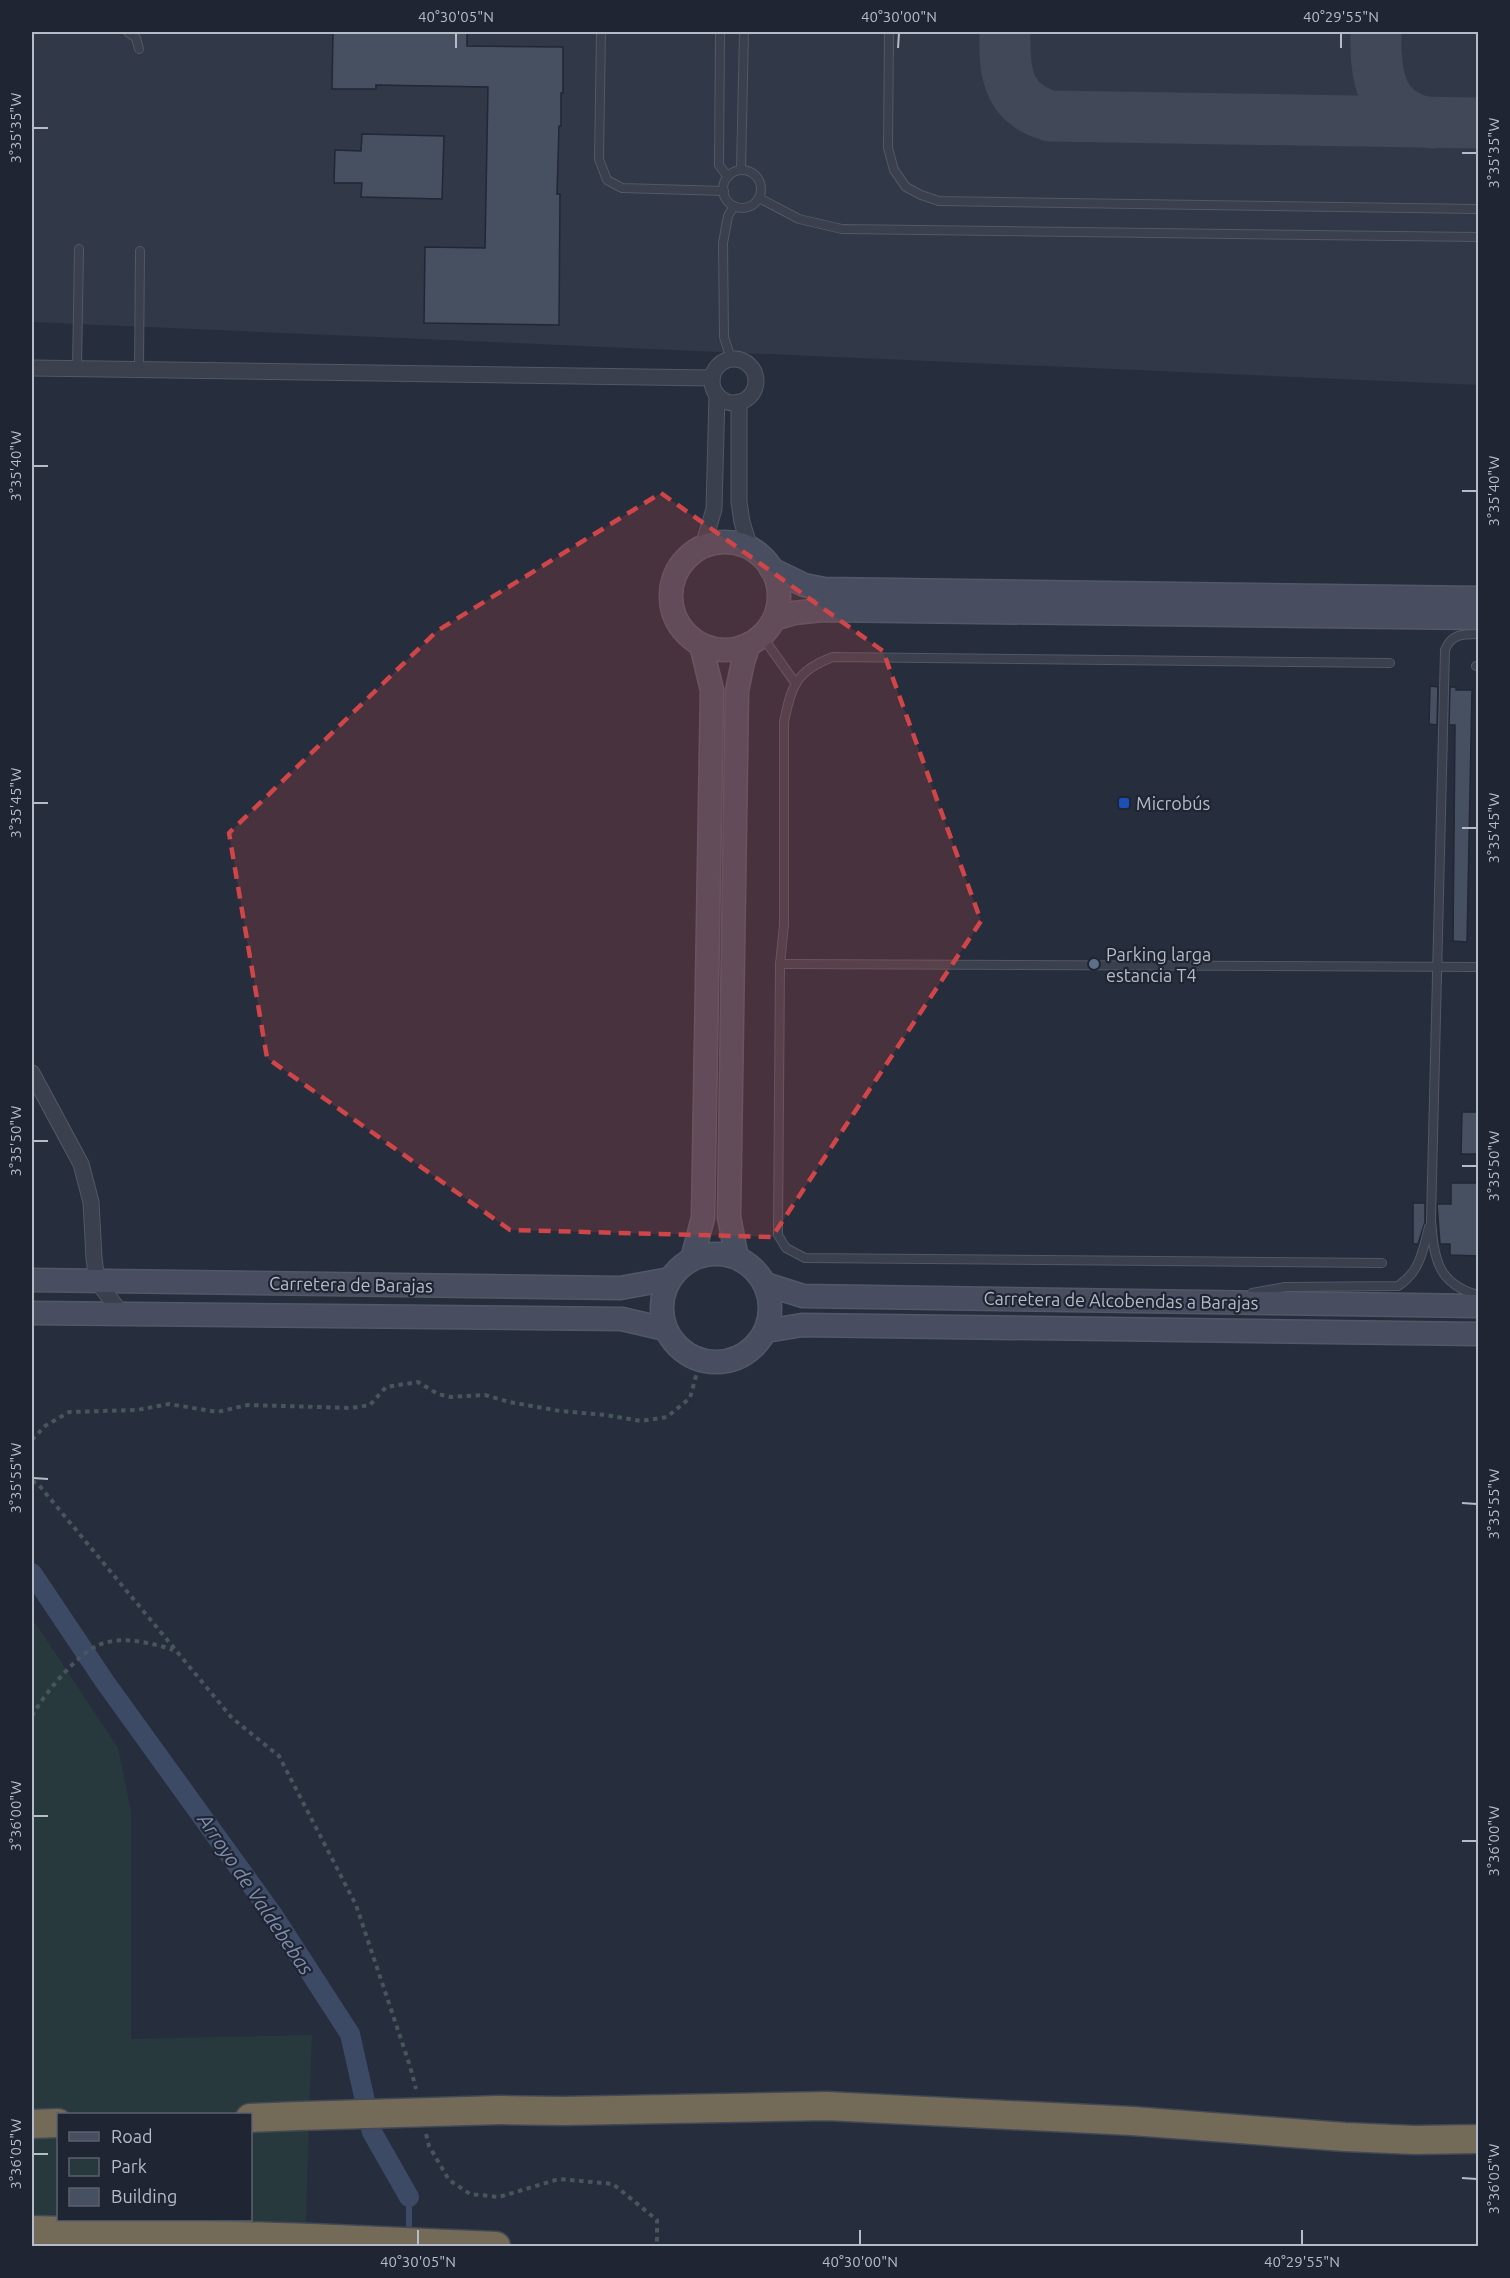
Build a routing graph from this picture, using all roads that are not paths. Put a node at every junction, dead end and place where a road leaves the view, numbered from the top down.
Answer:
1 (128, 32) edge
2 (601, 32) edge
3 (720, 32) edge
4 (744, 32) edge
5 (889, 32) edge
6 (139, 49) dead end
7 (741, 170) junction
8 (728, 177) junction
9 (724, 191) junction
10 (759, 198) junction
11 (734, 206) junction
12 (1479, 209) edge
13 (1479, 237) edge
14 (79, 249) dead end
15 (141, 251) dead end
16 (730, 358) junction
17 (32, 369) edge
18 (77, 369) junction
19 (139, 370) junction
20 (712, 378) junction
21 (717, 395) junction
22 (739, 402) junction
23 (703, 546) junction
24 (750, 548) junction
25 (771, 568) junction
26 (1479, 598) edge
27 (1479, 618) edge
28 (762, 633) junction
29 (1479, 634) edge
30 (701, 645) junction
31 (1390, 663) dead end
32 (796, 684) junction
33 (780, 964) junction
34 (1438, 966) junction
35 (1479, 967) edge
36 (32, 1073) edge
37 (1431, 1220) junction
38 (737, 1258) junction
39 (692, 1259) junction
40 (1382, 1263) dead end
41 (670, 1279) junction
42 (32, 1281) edge
43 (97, 1281) junction
44 (765, 1284) junction
45 (1479, 1294) edge
46 (1202, 1302) junction
47 (1479, 1306) edge
48 (32, 1312) edge
49 (121, 1313) junction
50 (664, 1329) junction
51 (766, 1331) junction
52 (1479, 1334) edge
53 (252, 2118) edge
54 (57, 2123) edge
55 (32, 2124) edge
56 (1479, 2139) edge
57 (32, 2230) edge
58 (496, 2247) edge

1 - 6 lane
2 - 9 lane
3 - 8 lane
4 - 7 lane
5 - 12 lane
7 - 8 lane
7 - 10 lane
8 - 9 lane
9 - 11 lane
10 - 11 lane
10 - 13 lane
11 - 16 lane
14 - 18 lane
15 - 19 lane
16 - 20 street
16 - 22 street
17 - 18 street
18 - 19 street
19 - 20 street
20 - 21 street
21 - 22 street
21 - 23 street
22 - 24 street
23 - 24 street
23 - 30 street
24 - 25 street
25 - 26 street
25 - 28 street
27 - 28 street
28 - 30 street
28 - 32 lane
28 - 38 street
29 - 34 lane
30 - 39 street
31 - 32 lane
32 - 33 lane
33 - 34 lane
33 - 40 lane
34 - 35 lane
34 - 37 lane
36 - 43 street
37 - 45 lane
37 - 46 lane
38 - 39 street
38 - 44 street
39 - 41 street
41 - 43 street, Carretera de Barajas
41 - 50 street
42 - 43 street, Carretera de Barajas
43 - 49 street
44 - 46 street, Carretera de Alcobendas a Barajas
44 - 51 street
46 - 47 street, Carretera de Alcobendas a Barajas
48 - 49 street, Carretera de Barajas
49 - 50 street, Carretera de Barajas
50 - 51 street
51 - 52 street, Carretera de Alcobendas a Barajas
53 - 56 highway, bridge
54 - 55 highway
57 - 58 highway

